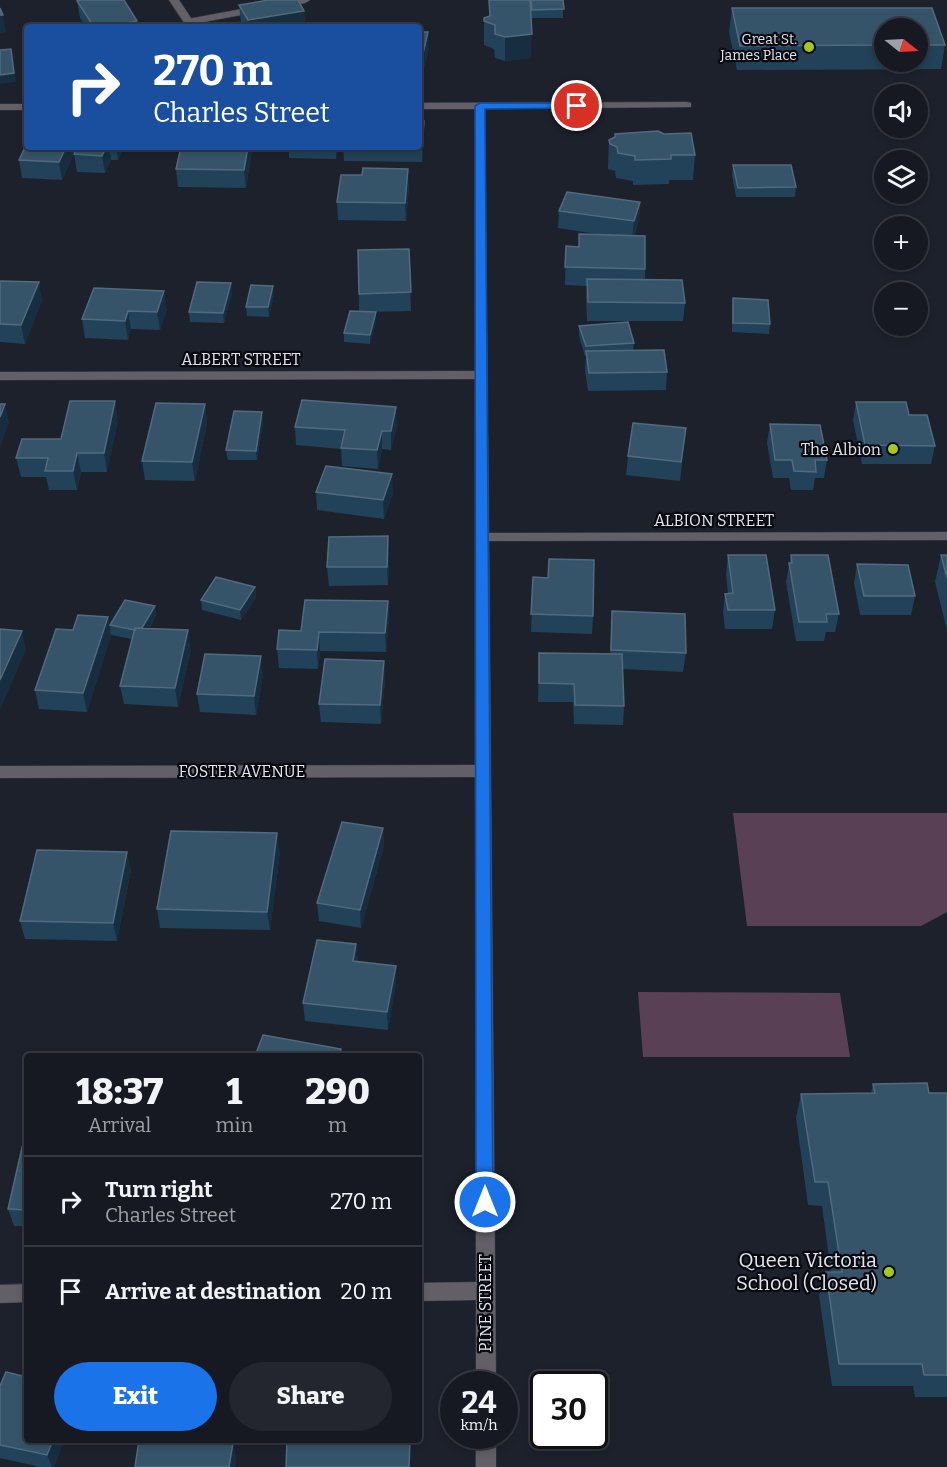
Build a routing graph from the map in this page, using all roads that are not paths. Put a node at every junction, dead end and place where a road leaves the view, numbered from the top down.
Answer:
1 (174, 0) edge
2 (305, 0) edge
3 (190, 24) edge
4 (687, 105) dead end
5 (422, 106) edge
6 (480, 106) junction
7 (0, 107) edge
8 (24, 107) edge
9 (481, 375) junction
10 (0, 376) edge
11 (947, 536) edge
12 (482, 537) junction
13 (483, 771) junction
14 (0, 772) edge
15 (485, 1291) junction
16 (422, 1292) edge
17 (24, 1293) edge
18 (0, 1294) edge
19 (486, 1371) edge
20 (486, 1449) edge
21 (486, 1467) edge

1 - 3 street
2 - 3 street
4 - 6 street
5 - 6 street
6 - 9 street, PINE STREET
7 - 8 street
9 - 10 street, ALBERT STREET
9 - 12 street, PINE STREET
11 - 12 street, ALBION STREET
12 - 13 street, PINE STREET
13 - 14 street, FOSTER AVENUE
13 - 15 street, PINE STREET
15 - 16 street
15 - 19 street, PINE STREET
17 - 18 street
20 - 21 street

